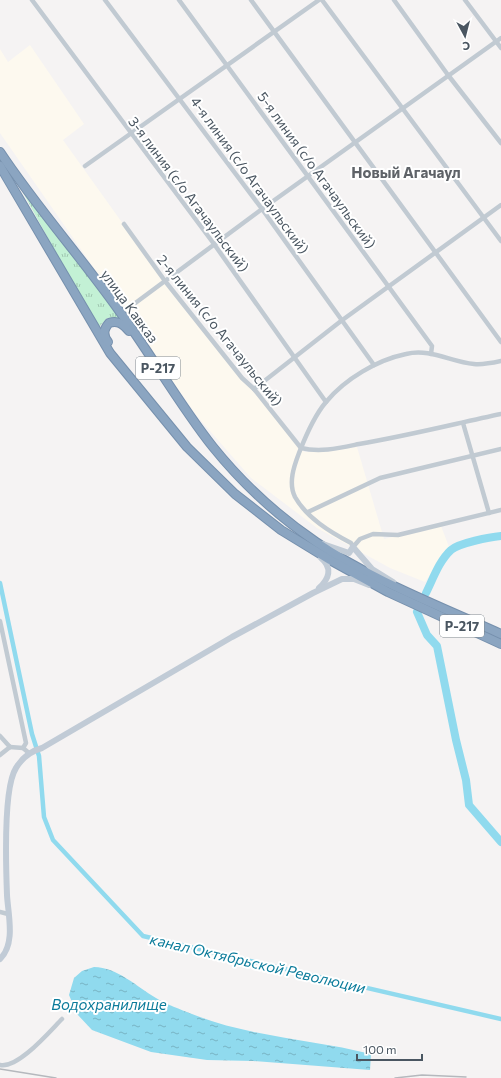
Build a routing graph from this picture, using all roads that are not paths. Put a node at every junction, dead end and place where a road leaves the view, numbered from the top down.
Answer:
1 (32, 0) edge
2 (105, 0) edge
3 (179, 0) edge
4 (251, 0) edge
5 (321, 0) edge
6 (394, 0) edge
7 (465, 0) edge
8 (275, 32) junction
9 (501, 38) edge
10 (496, 41) junction
11 (501, 48) edge
12 (228, 66) junction
13 (448, 75) junction
14 (180, 99) junction
15 (402, 108) junction
16 (130, 135) junction
17 (356, 142) junction
18 (501, 143) edge
19 (0, 152) edge
20 (0, 166) edge
21 (85, 166) dead end
22 (309, 175) junction
23 (501, 205) edge
24 (262, 209) junction
25 (484, 217) junction
26 (124, 224) dead end
27 (501, 241) edge
28 (214, 244) junction
29 (435, 252) junction
30 (165, 281) junction
31 (389, 286) junction
32 (134, 304) dead end
33 (341, 321) junction
34 (501, 342) edge
35 (431, 354) junction
36 (294, 358) junction
37 (501, 361) edge
38 (374, 365) junction
39 (160, 371) junction
40 (135, 384) junction
41 (254, 389) junction
42 (326, 402) junction
43 (501, 414) edge
44 (463, 423) junction
45 (301, 448) junction
46 (501, 449) edge
47 (473, 456) junction
48 (501, 510) edge
49 (308, 512) junction
50 (488, 513) junction
51 (313, 545) junction
52 (353, 547) junction
53 (404, 590) junction
54 (388, 592) junction
55 (313, 593) junction
56 (0, 621) edge
57 (501, 634) edge
58 (501, 644) edge
59 (0, 736) edge
60 (10, 747) junction
61 (23, 748) junction
62 (32, 751) junction
63 (0, 755) edge
64 (0, 912) edge
65 (8, 914) junction
66 (0, 959) edge
67 (62, 1019) dead end
68 (0, 1065) edge

1 - 16 street, 3-я линия (с/о Агачаульский)
2 - 14 street, 4-я линия (с/о Агачаульский)
3 - 12 street, 5-я линия (с/о Агачаульский)
4 - 8 street
5 - 8 street
5 - 15 street
6 - 13 street
7 - 10 street
8 - 12 street
8 - 17 street
9 - 10 street
10 - 11 street
10 - 13 street
12 - 14 street
12 - 22 street, 5-я линия (с/о Агачаульский)
13 - 15 street
13 - 18 street
14 - 16 street
14 - 24 street, 4-я линия (с/о Агачаульский)
15 - 17 street
15 - 25 street
16 - 21 street
16 - 28 street, 3-я линия (с/о Агачаульский)
17 - 22 street
17 - 29 street
19 - 39 highway, улица Кавказ / Р-217
20 - 40 highway
22 - 24 street
22 - 31 street, 5-я линия (с/о Агачаульский)
23 - 25 street
24 - 28 street
24 - 33 street, 4-я линия (с/о Агачаульский)
25 - 27 street
25 - 29 street
26 - 30 street, 2-я линия (с/о Агачаульский)
28 - 30 street
28 - 36 street, 3-я линия (с/о Агачаульский)
29 - 31 street
29 - 34 street
30 - 32 street
30 - 41 street, 2-я линия (с/о Агачаульский)
31 - 33 street
31 - 35 street, 5-я линия (с/о Агачаульский)
33 - 36 street
33 - 38 street, 4-я линия (с/о Агачаульский)
35 - 37 street
35 - 38 street
36 - 41 street
36 - 42 street, 3-я линия (с/о Агачаульский)
38 - 42 street
39 - 40 highway
39 - 51 highway, улица Кавказ / Р-217
40 - 51 highway
41 - 45 street, 2-я линия (с/о Агачаульский)
42 - 45 street
43 - 44 street
44 - 45 street
44 - 47 street
45 - 49 street
46 - 47 street
47 - 49 street
47 - 50 street
48 - 50 street
49 - 52 street
50 - 52 street
51 - 52 main road
51 - 53 highway, улица Кавказ / Р-217
51 - 54 highway
51 - 55 main road
52 - 53 main road
53 - 57 highway, улица Кавказ
54 - 55 main road
54 - 58 highway, Р-217
55 - 62 main road
56 - 61 street
59 - 60 street
60 - 61 street
60 - 63 street
61 - 62 street
62 - 65 main road
64 - 65 street
65 - 66 main road
67 - 68 street

